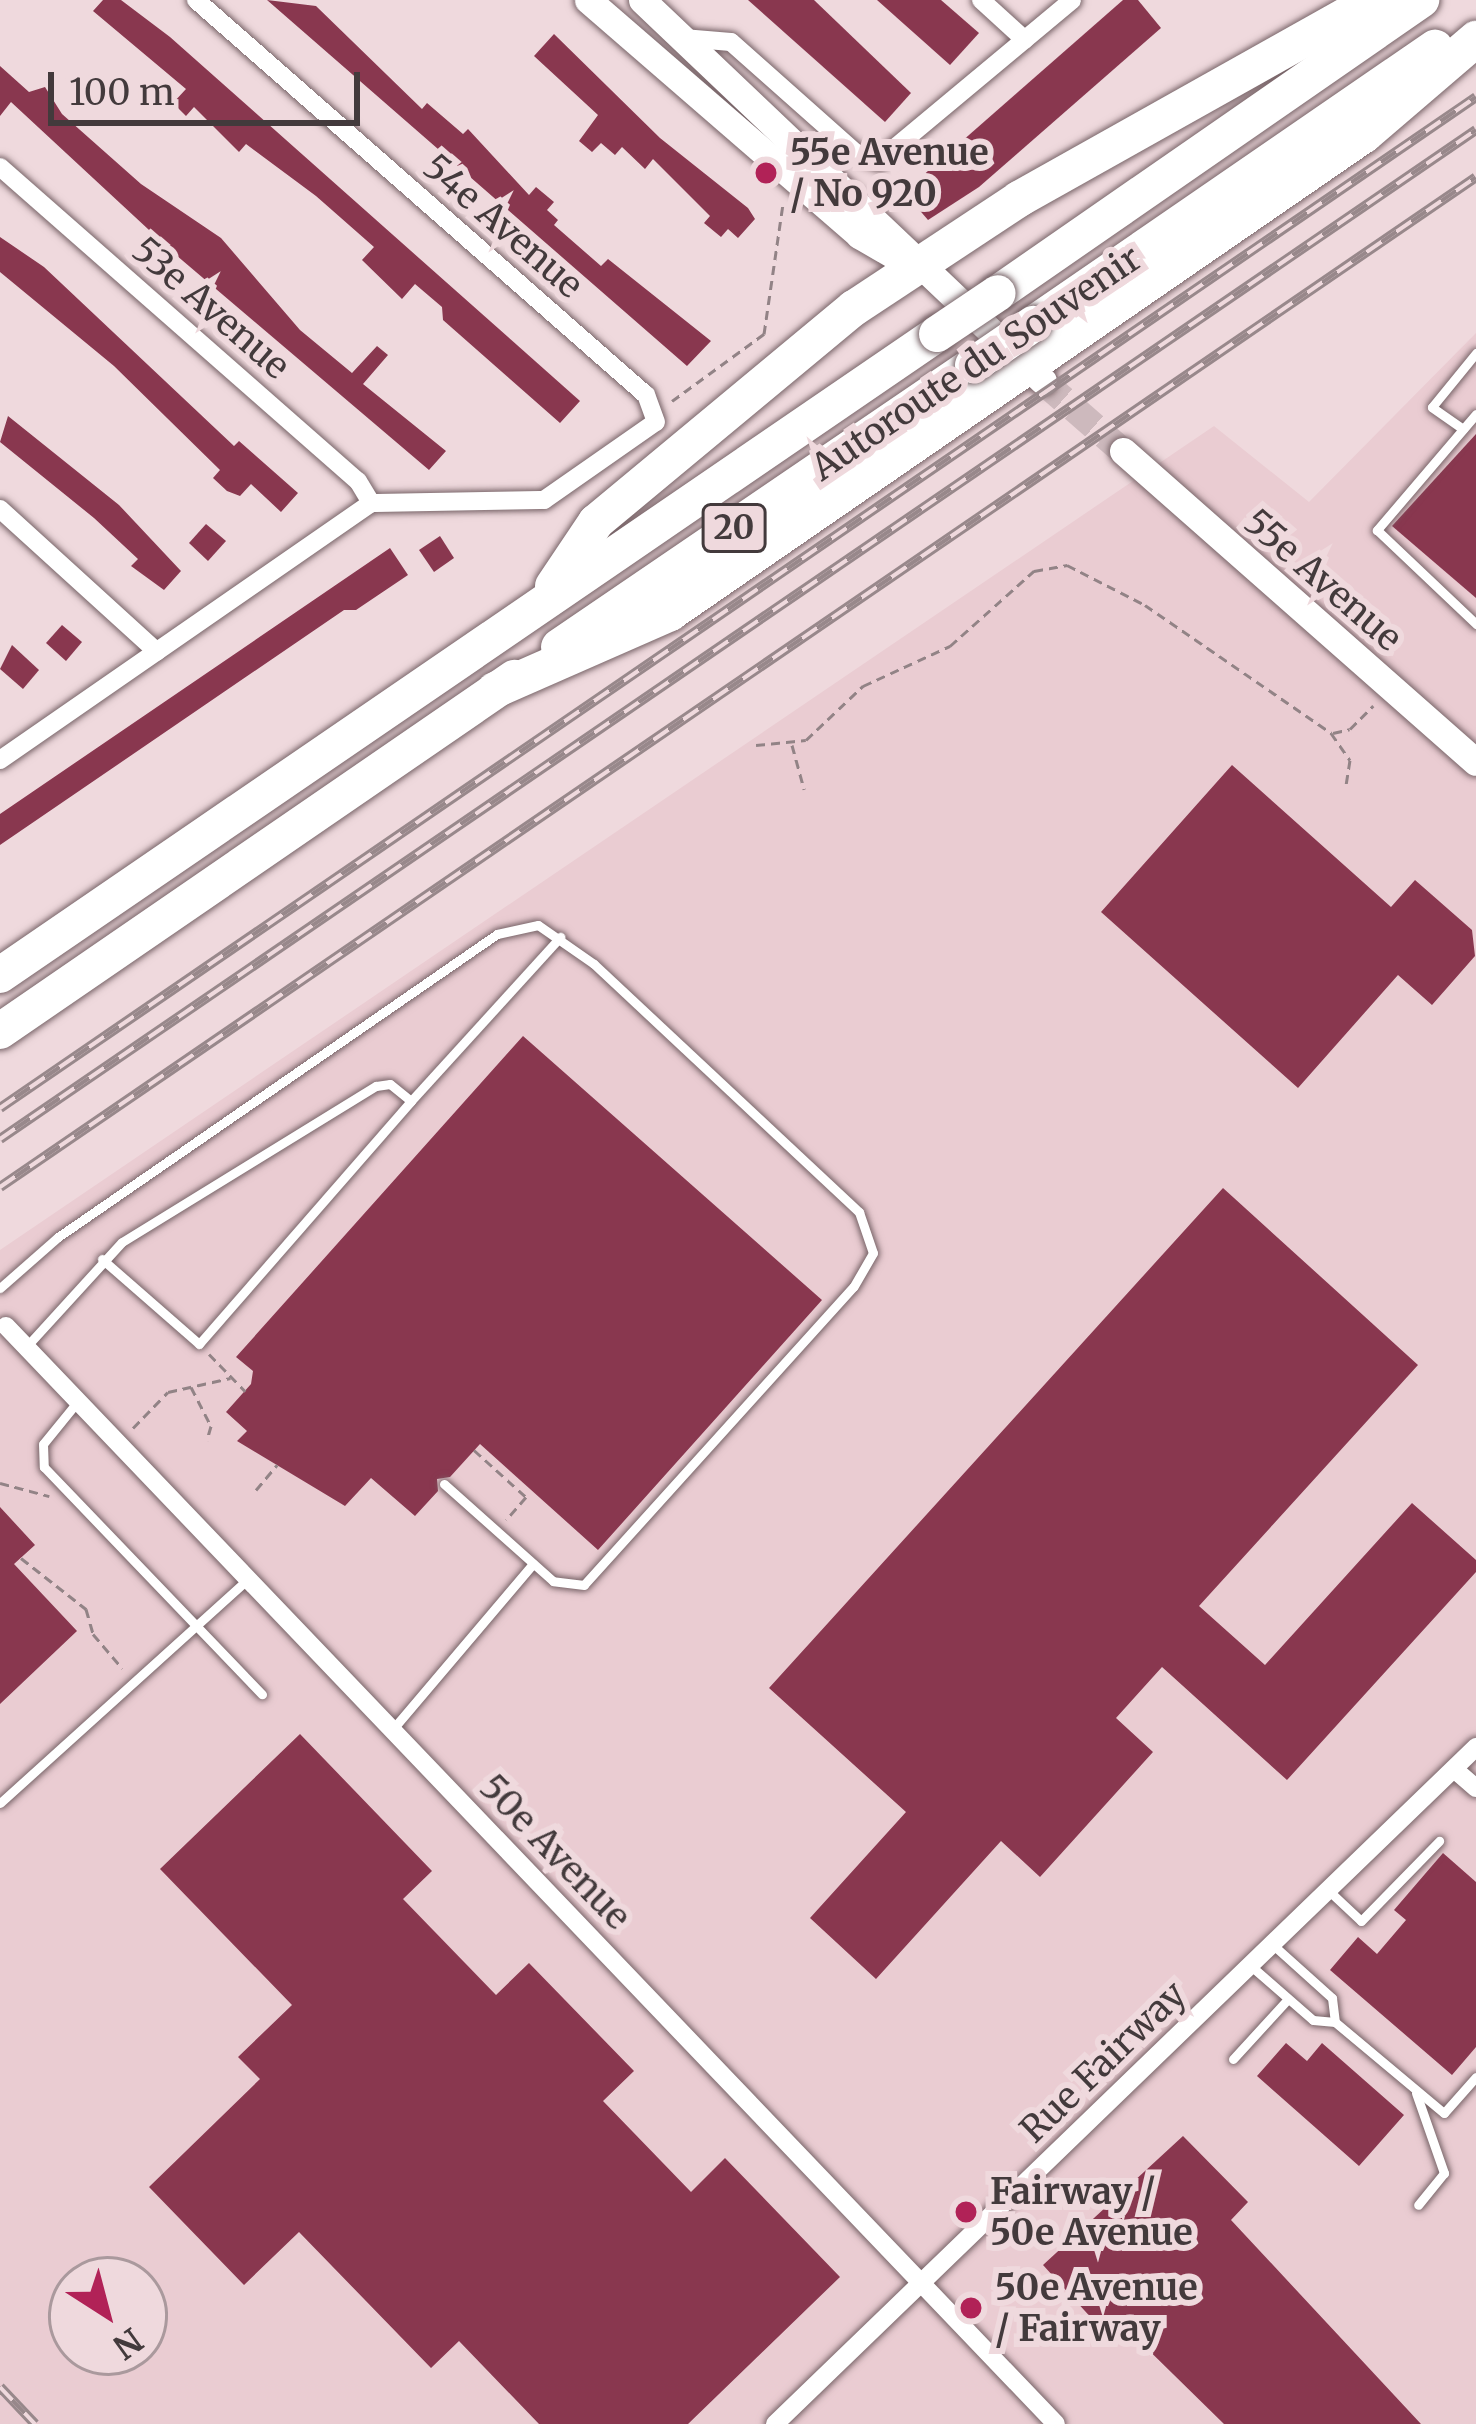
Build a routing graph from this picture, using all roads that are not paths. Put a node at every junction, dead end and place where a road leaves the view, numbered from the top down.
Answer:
1 (196, 0) edge
2 (588, 0) edge
3 (642, 0) edge
4 (981, 0) edge
5 (1072, 0) edge
6 (1373, 0) edge
7 (1421, 0) edge
8 (1476, 19) edge
9 (683, 38) junction
10 (1476, 39) edge
11 (1025, 40) junction
12 (729, 82) junction
13 (709, 105) junction
14 (0, 167) edge
15 (914, 267) junction
16 (1476, 352) edge
17 (1034, 374) junction
18 (1476, 414) edge
19 (1463, 429) junction
20 (1123, 451) tunnel mouth
21 (371, 503) junction
22 (0, 509) edge
23 (541, 605) junction
24 (1476, 623) edge
25 (157, 652) junction
26 (496, 690) junction
27 (0, 760) edge
28 (1476, 762) edge
29 (560, 937) junction
30 (0, 975) edge
31 (0, 1030) edge
32 (411, 1101) junction
33 (102, 1259) junction
34 (0, 1288) edge
35 (2, 1325) edge
36 (26, 1347) junction
37 (77, 1400) junction
38 (444, 1484) dead end
39 (533, 1564) junction
40 (248, 1580) junction
41 (196, 1628) junction
42 (262, 1694) dead end
43 (392, 1730) junction
44 (1476, 1747) edge
45 (1454, 1769) junction
46 (1476, 1789) edge
47 (0, 1803) edge
48 (1439, 1841) dead end
49 (1328, 1890) junction
50 (1273, 1944) junction
51 (1250, 1966) junction
52 (1288, 1999) junction
53 (1335, 2022) junction
54 (1233, 2059) dead end
55 (1476, 2077) edge
56 (1414, 2088) junction
57 (1418, 2205) dead end
58 (921, 2282) junction
59 (775, 2424) edge
60 (1056, 2424) edge

1 - 21 street, 54e Avenue
2 - 13 street
3 - 9 street
4 - 11 street
5 - 11 street
6 - 15 highway
7 - 23 highway, Autoroute du Souvenir / 20, bridge
8 - 26 highway, Autoroute du Souvenir / 20, bridge
9 - 11 street
9 - 12 street
10 - 17 highway
12 - 13 lane
12 - 15 street
13 - 15 street
14 - 21 street, 53e Avenue
15 - 17 street
15 - 23 highway
16 - 19 lane
17 - 26 highway
18 - 19 lane
19 - 24 lane
20 - 28 street, 55e Avenue
21 - 25 street
22 - 25 street
23 - 30 highway, Autoroute du Souvenir / 20
25 - 27 street
26 - 31 highway, Autoroute du Souvenir / 20
29 - 32 lane
29 - 34 lane
29 - 39 lane
32 - 33 lane
32 - 33 lane
33 - 36 lane
35 - 36 street, 50e Avenue
36 - 37 street, 50e Avenue
37 - 40 street, 50e Avenue
37 - 41 lane
38 - 39 lane
39 - 43 lane
40 - 41 lane
40 - 43 street, 50e Avenue
41 - 42 lane
41 - 47 lane
43 - 58 street, 50e Avenue
44 - 45 street, Rue Fairway
45 - 46 street
45 - 49 street, Rue Fairway
48 - 49 lane
49 - 50 street, Rue Fairway
50 - 51 street, Rue Fairway
50 - 53 lane
51 - 52 lane
51 - 58 street, Rue Fairway
52 - 53 lane
52 - 54 lane
53 - 56 lane
55 - 56 lane
56 - 57 lane
58 - 59 street, Rue Fairway
58 - 60 street, 50e Avenue

